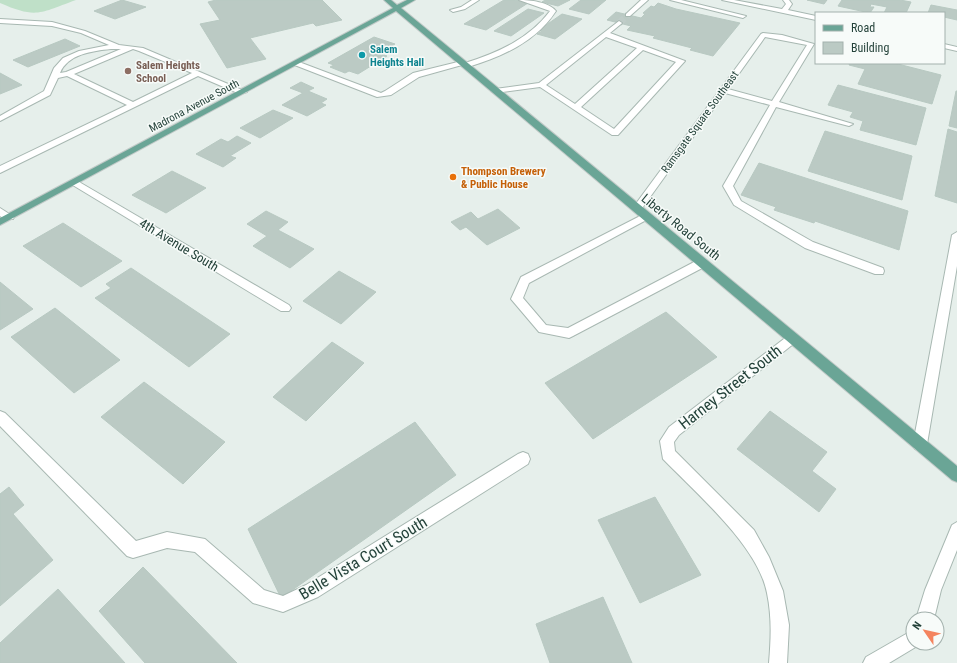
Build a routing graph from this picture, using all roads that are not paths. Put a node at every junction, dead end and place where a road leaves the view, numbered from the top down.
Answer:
1 (387, 0) edge
2 (412, 0) edge
3 (476, 0) edge
4 (522, 0) edge
5 (646, 0) edge
6 (673, 0) edge
7 (725, 0) edge
8 (747, 0) edge
9 (786, 0) edge
10 (397, 9) junction
11 (775, 9) junction
12 (453, 10) dead end
13 (784, 11) junction
14 (628, 15) tunnel mouth
15 (743, 16) dead end
16 (815, 18) edge
17 (0, 20) edge
18 (619, 23) tunnel mouth
19 (605, 34) junction
20 (117, 46) junction
21 (945, 46) edge
22 (132, 47) junction
23 (642, 47) junction
24 (957, 49) edge
25 (296, 64) junction
26 (464, 64) junction
27 (198, 73) junction
28 (68, 74) junction
29 (55, 76) junction
30 (541, 85) junction
31 (724, 90) junction
32 (495, 91) junction
33 (242, 92) junction
34 (774, 104) junction
35 (133, 105) junction
36 (576, 107) junction
37 (0, 119) edge
38 (849, 124) dead end
39 (0, 170) edge
40 (74, 182) junction
41 (637, 209) junction
42 (0, 211) edge
43 (646, 216) junction
44 (4, 220) edge
45 (957, 235) edge
46 (702, 262) junction
47 (879, 271) dead end
48 (285, 308) dead end
49 (793, 338) junction
50 (0, 417) edge
51 (920, 444) junction
52 (523, 459) dead end
53 (957, 475) edge
54 (957, 530) edge
55 (927, 611) edge
56 (905, 644) edge
57 (778, 663) edge
58 (872, 663) edge

1 - 10 main road, Liberty Road South
2 - 10 main road, Madrona Avenue South
3 - 12 street
4 - 26 street
5 - 14 street
6 - 15 street
7 - 11 street
8 - 11 street
9 - 13 street
10 - 25 main road, Madrona Avenue South
10 - 26 main road, Liberty Road South
11 - 13 street
13 - 16 street
17 - 20 street
18 - 19 street
19 - 23 street
19 - 30 street
20 - 22 street
20 - 29 street
21 - 24 street
22 - 27 street
22 - 28 street
23 - 36 street
23 - 36 street
25 - 26 street
25 - 33 main road, Madrona Avenue South
26 - 32 main road, Liberty Road South
27 - 33 street
27 - 35 street
28 - 29 street
28 - 35 street
29 - 37 street
30 - 32 street
30 - 36 street
31 - 34 street
31 - 34 street, Ramsgate Square Southeast
31 - 41 street, Ramsgate Square Southeast
32 - 41 main road, Liberty Road South
33 - 40 main road, Madrona Avenue South
34 - 38 street
34 - 47 street
35 - 39 street
40 - 44 main road, Madrona Avenue South
40 - 48 street, 4th Avenue South
41 - 43 main road, Liberty Road South
42 - 44 street
43 - 46 main road, Liberty Road South
43 - 46 street
45 - 51 street
46 - 49 main road, Liberty Road South
49 - 51 main road, Liberty Road South
49 - 57 street, Harney Street South
50 - 52 street, Belle Vista Court South
51 - 53 main road, Liberty Road South
54 - 55 street
56 - 58 street

